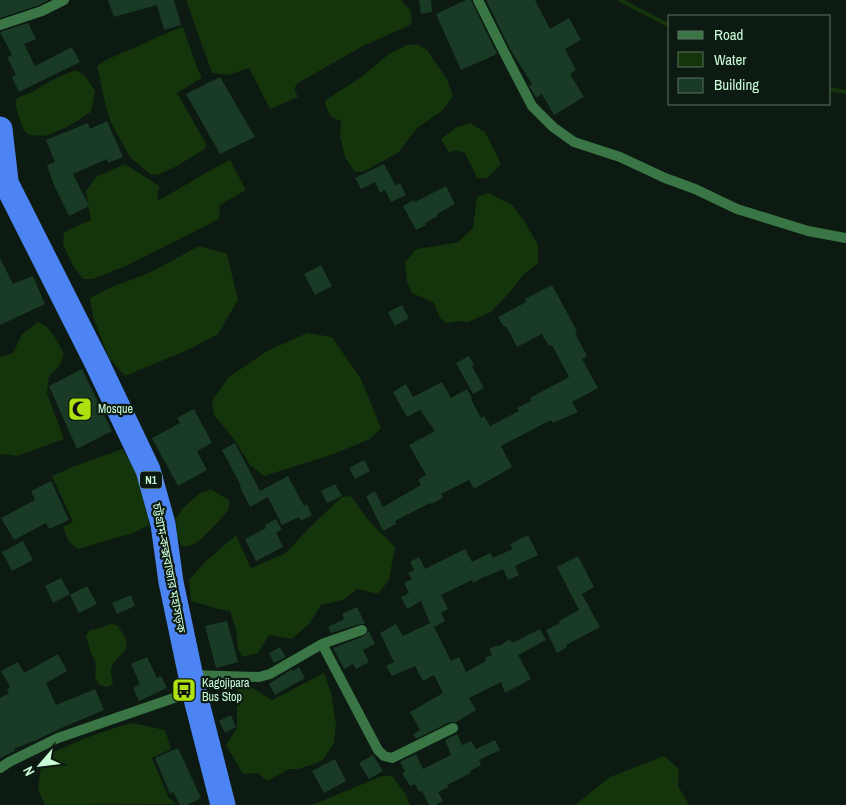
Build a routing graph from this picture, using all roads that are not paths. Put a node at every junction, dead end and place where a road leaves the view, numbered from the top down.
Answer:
1 (64, 0) edge
2 (478, 0) edge
3 (0, 25) edge
4 (0, 129) edge
5 (3, 176) edge
6 (846, 238) edge
7 (362, 630) dead end
8 (322, 644) junction
9 (192, 683) junction
10 (453, 728) dead end
11 (0, 768) edge
12 (223, 805) edge

1 - 3 street
2 - 6 street
4 - 5 highway, চট্টগ্রাম-কক্সবাজার মহাসড়ক / N1
5 - 9 highway, চট্টগ্রাম-কক্সবাজার মহাসড়ক / N1
7 - 8 street
8 - 9 street
8 - 10 street
9 - 11 street
9 - 12 highway, চট্টগ্রাম-কক্সবাজার মহাসড়ক / N1

